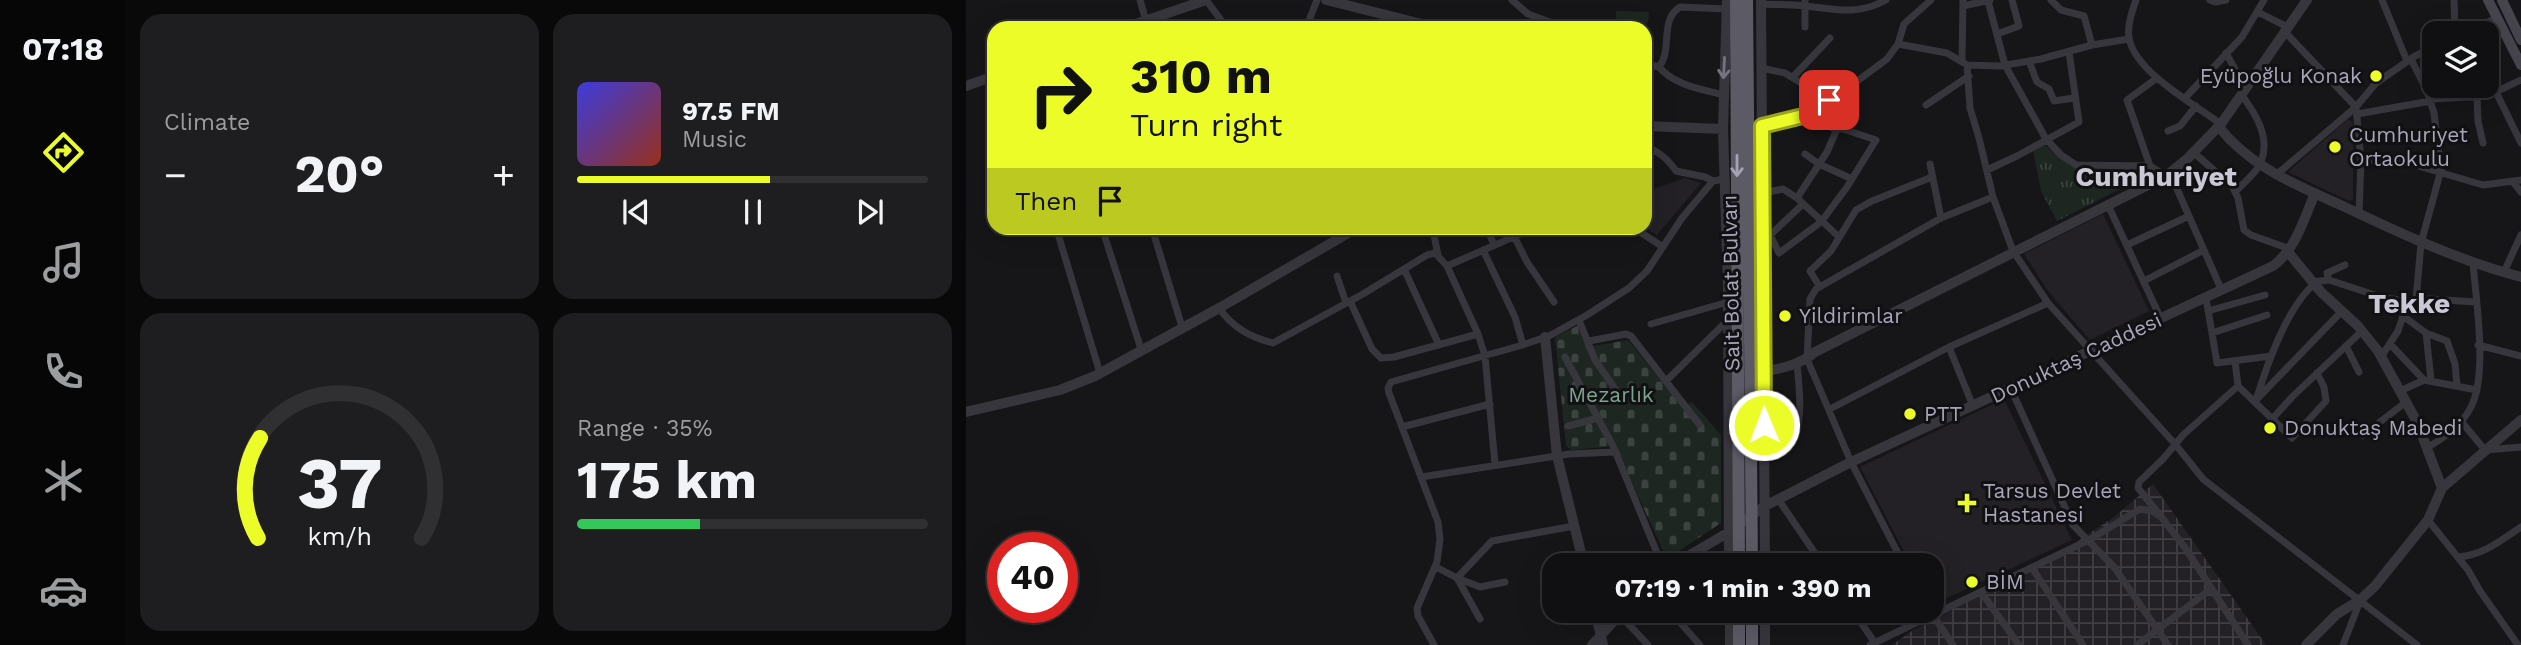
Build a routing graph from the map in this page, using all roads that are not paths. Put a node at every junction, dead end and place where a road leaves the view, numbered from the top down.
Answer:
1 (1140, 0) edge
2 (1206, 0) edge
3 (1317, 0) edge
4 (1326, 0) edge
5 (1512, 0) edge
6 (1747, 0) edge
7 (1886, 0) edge
8 (1931, 0) edge
9 (1989, 0) edge
10 (2012, 0) edge
11 (2051, 0) edge
12 (2136, 0) edge
13 (2210, 0) edge
14 (2226, 0) edge
15 (2264, 0) edge
16 (2306, 0) edge
17 (2382, 0) edge
18 (2454, 0) edge
19 (2488, 0) edge
20 (2502, 0) edge
21 (1761, 2) edge
22 (1730, 3) edge
23 (1805, 3) edge
24 (1963, 3) edge
25 (2258, 12) junction
26 (2497, 18) junction
27 (1146, 21) joint
28 (1222, 21) edge
29 (1310, 21) edge
30 (1399, 21) edge
31 (1547, 21) edge
32 (2455, 21) edge
33 (2490, 21) edge
34 (1805, 27) dead end
35 (2285, 29) junction
36 (1997, 34) junction
37 (1830, 38) dead end
38 (2129, 40) junction
39 (2521, 40) edge
40 (1898, 44) junction
41 (2092, 45) junction
42 (2069, 52) junction
43 (2226, 53) junction
44 (2422, 53) edge
45 (2409, 60) junction
46 (2029, 61) junction
47 (1965, 63) junction
48 (2005, 65) junction
49 (2521, 65) edge
50 (1652, 66) edge
51 (1659, 67) junction
52 (1761, 68) junction
53 (1969, 76) junction
54 (1793, 77) junction
55 (987, 78) edge
56 (2157, 78) junction
57 (2521, 80) edge
58 (966, 86) edge
59 (2243, 91) junction
60 (2499, 91) edge
61 (1723, 95) junction
62 (2074, 98) junction
63 (2185, 98) junction
64 (2461, 98) edge
65 (2477, 98) edge
66 (2499, 98) edge
67 (1829, 100) junction
68 (2430, 100) junction
69 (1926, 105) dead end
70 (2196, 106) junction
71 (2357, 111) junction
72 (1807, 115) junction
73 (2219, 125) junction
74 (1652, 126) edge
75 (1762, 126) junction
76 (1723, 129) junction
77 (1837, 129) junction
78 (2168, 131) dead end
79 (2046, 139) junction
80 (2483, 143) dead end
81 (2521, 143) edge
82 (1652, 149) edge
83 (2193, 152) junction
84 (1805, 154) dead end
85 (2361, 160) junction
86 (1930, 163) dead end
87 (1819, 164) junction
88 (2260, 164) junction
89 (2150, 166) junction
90 (1987, 170) junction
91 (2441, 173) junction
92 (2168, 174) junction
93 (2276, 175) junction
94 (1932, 177) junction
95 (1724, 179) junction
96 (1852, 179) junction
97 (1713, 181) junction
98 (2517, 181) edge
99 (2235, 192) junction
100 (2521, 192) edge
101 (1762, 193) junction
102 (2315, 193) junction
103 (1993, 197) junction
104 (1800, 201) junction
105 (2108, 205) junction
106 (2359, 214) junction
107 (2189, 216) junction
108 (1941, 218) junction
109 (1821, 222) junction
110 (1058, 235) edge
111 (1104, 235) edge
112 (1154, 235) edge
113 (1345, 235) edge
114 (1434, 235) edge
115 (1490, 235) edge
116 (1645, 235) edge
117 (2521, 235) edge
118 (1514, 236) joint
119 (1766, 237) junction
120 (1839, 237) junction
121 (2421, 243) junction
122 (1494, 245) junction
123 (2127, 245) junction
124 (1663, 247) junction
125 (1483, 250) junction
126 (2204, 250) junction
127 (2013, 251) junction
128 (2289, 251) junction
129 (1438, 255) junction
130 (2473, 262) junction
131 (2345, 265) dead end
132 (1447, 266) junction
133 (1404, 269) junction
134 (2504, 272) junction
135 (1337, 276) dead end
136 (2521, 277) edge
137 (2329, 280) junction
138 (2144, 281) junction
139 (2313, 283) junction
140 (1820, 287) junction
141 (2222, 291) junction
142 (2265, 295) dead end
143 (2206, 298) junction
144 (2412, 301) junction
145 (1348, 302) junction
146 (1555, 302) dead end
147 (1728, 302) junction
148 (2476, 302) junction
149 (2048, 303) junction
150 (1219, 309) junction
151 (2208, 311) junction
152 (2342, 311) junction
153 (2267, 315) dead end
154 (2403, 316) junction
155 (2161, 319) junction
156 (1580, 320) junction
157 (1728, 320) junction
158 (1651, 324) dead end
159 (1182, 327) junction
160 (2362, 331) junction
161 (2212, 333) junction
162 (2426, 333) junction
163 (1478, 334) junction
164 (1545, 337) junction
165 (1589, 341) junction
166 (2390, 344) junction
167 (1438, 345) junction
168 (1523, 345) junction
169 (2478, 345) junction
170 (2346, 346) junction
171 (1949, 347) junction
172 (1141, 349) junction
173 (2091, 352) junction
174 (1485, 356) junction
175 (2271, 356) junction
176 (2521, 356) edge
177 (1565, 357) dead end
178 (2381, 357) junction
179 (1802, 361) junction
180 (2235, 361) junction
181 (1758, 372) junction
182 (2359, 372) dead end
183 (1100, 373) junction
184 (2317, 373) junction
185 (2427, 380) junction
186 (1666, 381) junction
187 (2238, 386) junction
188 (2457, 386) junction
189 (2011, 389) junction
190 (1616, 390) dead end
191 (2477, 390) junction
192 (2400, 391) junction
193 (2256, 400) junction
194 (2406, 402) junction
195 (1490, 404) junction
196 (1973, 406) junction
197 (1829, 409) junction
198 (966, 412) edge
199 (1598, 418) junction
200 (2273, 418) junction
201 (2460, 420) junction
202 (2521, 420) edge
203 (1699, 424) dead end
204 (1568, 426) dead end
205 (1402, 427) junction
206 (2363, 435) dead end
207 (1795, 438) dead end
208 (2175, 444) junction
209 (2428, 447) junction
210 (2521, 447) edge
211 (2486, 450) junction
212 (1614, 452) junction
213 (1557, 456) junction
214 (1852, 462) junction
215 (1495, 464) junction
216 (1421, 477) junction
217 (2442, 488) junction
218 (1778, 499) junction
219 (1765, 506) junction
220 (1752, 516) junction
221 (2162, 518) junction
222 (2428, 520) junction
223 (1574, 526) junction
224 (2521, 527) edge
225 (1734, 528) junction
226 (2089, 540) junction
227 (1581, 553) edge
228 (1657, 553) edge
229 (1693, 553) edge
230 (1731, 553) edge
231 (1737, 553) edge
232 (1752, 553) edge
233 (1765, 553) edge
234 (1815, 553) edge
235 (1899, 553) edge
236 (2458, 557) junction
237 (1436, 567) junction
238 (2032, 568) junction
239 (1458, 578) junction
240 (1505, 582) dead end
241 (2211, 589) junction
242 (1981, 592) junction
243 (2360, 600) junction
244 (1944, 608) edge
245 (1480, 619) dead end
246 (1614, 623) edge
247 (1629, 623) edge
248 (1681, 623) edge
249 (1730, 623) edge
250 (1739, 623) edge
251 (1752, 623) edge
252 (1765, 623) edge
253 (1862, 623) edge
254 (1913, 623) edge
255 (1938, 623) edge
256 (2158, 630) junction
257 (1602, 640) edge
258 (1878, 643) edge
259 (1434, 645) edge
260 (1592, 645) edge
261 (1648, 645) edge
262 (1700, 645) edge
263 (1730, 645) edge
264 (1739, 645) edge
265 (1752, 645) edge
266 (1765, 645) edge
267 (1953, 645) edge
268 (2019, 645) edge
269 (2083, 645) edge
270 (2137, 645) edge
271 (2168, 645) edge
272 (2248, 645) edge
273 (2306, 645) edge
274 (2343, 645) edge
275 (2417, 645) edge
276 (2518, 645) edge

1 - 27 street
2 - 27 street
2 - 28 street
3 - 29 street
4 - 30 street
5 - 31 street
6 - 181 highway, Sait Bolat Bulvarı
7 - 23 street
8 - 40 street
9 - 24 street
9 - 36 street
10 - 36 street
11 - 41 street
12 - 38 street
13 - 14 street
15 - 25 street
16 - 35 street
17 - 45 street
18 - 32 street
19 - 26 main road
20 - 39 main road
21 - 23 street
21 - 52 street
22 - 51 street
22 -> 61 street
22 -> 225 highway
23 - 34 street
24 - 47 street
25 - 35 street
25 - 43 street
26 - 33 street
26 - 49 main road
35 - 59 street
35 - 71 street
36 - 48 street
37 - 54 street
38 - 41 street
38 - 56 street
40 - 47 street
40 - 67 street
41 - 42 street
42 - 46 street
42 - 62 street
43 - 59 street
43 - 63 street
44 - 45 street
45 - 68 street
45 - 71 street
46 - 48 street
46 - 62 street
47 - 48 street
47 - 53 street
48 - 79 street
50 - 51 street
51 - 61 street
52 - 54 street
52 - 75 street
53 - 69 street
53 - 90 street
54 - 67 street
55 - 58 street
56 - 63 street
56 - 89 street
57 - 60 street
59 - 73 street
59 - 88 street
61 - 76 street
62 - 79 street
63 - 70 street
64 - 68 street
65 - 80 street
66 - 81 street
67 - 72 street
68 - 71 street
68 - 91 street
70 - 73 street
70 - 78 street
71 - 85 street
71 - 93 street
72 - 75 street
72 - 77 street
73 - 83 street
73 - 88 street
74 - 76 street
75 - 101 street
76 - 95 street
77 - 87 street
77 - 96 street
79 - 89 street
79 - 90 street
82 - 97 street
83 - 92 street
83 - 99 street
84 - 87 street
85 - 91 street
85 - 106 street
86 - 94 street
87 - 96 street
87 - 104 street
88 - 93 street
88 - 99 street
89 - 92 street
90 - 103 street
91 - 98 street
91 - 121 street
92 - 105 street
92 - 107 street
93 - 102 street
94 - 108 street
94 - 120 street
95 - 97 street
95 - 147 street
96 - 109 street
97 - 124 street
98 - 100 street
99 - 128 street
101 - 104 street
101 - 119 street
102 - 106 street
102 - 128 street, Donuktaş Caddesi
103 - 108 street
103 - 127 street
104 - 109 street
104 - 119 street
105 - 123 street
105 - 127 street
106 - 121 street
107 - 123 street
107 - 126 street
108 - 140 street
109 - 119 street
109 - 120 street
110 - 183 street
111 - 172 street
112 - 159 street
113 - 150 street
114 - 129 street
115 - 122 street
116 - 124 street
117 - 134 street
118 - 122 street
118 - 146 street
119 - 181 street
120 - 140 street
121 - 130 street
121 - 144 street
122 - 125 street
123 - 138 street
124 - 156 street
125 - 132 street
125 - 168 street
126 - 138 street
126 - 141 street
127 - 149 street
127 - 179 street
128 - 139 street
128 - 141 street, Donuktaş Caddesi
129 - 132 street
129 - 133 street
130 - 134 street
130 - 148 street
131 - 137 street
132 - 163 street
133 - 145 street
133 - 167 street
134 - 136 street
135 - 145 street
137 - 139 street
137 - 144 street
138 - 155 street
139 - 152 street
139 - 175 street
140 - 179 street
141 - 143 street, Donuktaş Caddesi
142 - 151 street
143 - 151 street
143 - 155 street, Donuktaş Caddesi
144 - 148 street
144 - 154 street
145 - 150 street
145 - 167 street
147 - 157 street
147 - 158 street
148 - 169 street
149 - 171 street
149 - 173 street
150 - 159 street
151 - 161 street
152 - 160 street
152 - 193 street
153 - 161 street
154 - 162 street
154 - 166 street
155 - 173 street, Donuktaş Caddesi
156 - 164 street
156 - 165 street
157 - 186 street
157 - 225 street
159 - 172 street
160 - 170 street
160 - 178 street
161 - 180 street
162 - 185 street
162 - 188 street
163 - 167 street
163 - 174 street
164 - 168 street
164 - 213 street
165 - 186 street
165 - 190 street
166 - 178 street
166 - 185 street
168 - 174 street
169 - 176 street
169 - 191 street
170 - 182 street
170 - 184 street
171 - 196 street
171 - 197 street
172 - 183 street
173 - 189 street, Donuktaş Caddesi
173 - 208 street
174 - 195 street
174 - 205 street
175 - 180 street
175 - 193 street
177 - 199 street
178 - 192 street
179 - 181 street
179 - 197 street
179 - 207 street
180 - 187 street
181 - 219 street
181 - 220 highway, Sait Bolat Bulvarı
183 - 198 street
184 - 200 street
184 - 200 street
185 - 188 street
185 - 192 street
186 - 203 street
187 - 193 street
187 - 208 street
188 - 191 street
189 - 196 street, Donuktaş Caddesi
189 - 226 street
191 - 201 street
192 - 194 street
193 - 200 street
194 - 206 street
194 - 209 street
195 - 205 street
195 - 215 street
196 - 214 street, Donuktaş Caddesi
197 - 214 street
199 - 204 street
199 - 212 street
201 - 209 street
201 - 211 street
202 - 211 street
205 - 216 street
208 - 221 street
208 - 243 street
209 - 217 street
210 - 211 street
211 - 217 street
212 - 213 street
212 - 228 street
213 - 215 street
213 - 223 street
214 - 218 street, Donuktaş Caddesi
214 - 235 street
215 - 216 street
216 - 237 street
217 - 222 street
218 - 219 street, Donuktaş Caddesi
218 - 234 street
219 - 220 street, Donuktaş Caddesi
219 - 233 street
220 - 225 street, Donuktaş Caddesi
220 - 232 highway, Sait Bolat Bulvarı
221 - 226 street
221 - 241 street
222 - 236 street
222 - 243 street
223 - 227 street
223 - 239 street
224 - 236 street
225 - 229 street, Donuktaş Caddesi
225 - 230 street
225 - 231 highway
226 - 238 street
226 - 256 street
236 - 276 street
237 - 239 street
237 - 259 street
238 - 242 street
238 - 269 street
239 - 240 street
239 - 245 street
241 - 256 street
241 - 272 street
242 - 244 street
242 - 268 street
243 - 273 street
243 - 274 street
243 - 275 street
246 - 257 street
247 - 261 street
248 - 262 street
249 - 263 street
250 - 264 highway
251 - 265 highway
252 - 266 street
253 - 258 street
254 - 258 street
255 - 267 street
256 - 270 street
256 - 271 street
257 - 260 street

